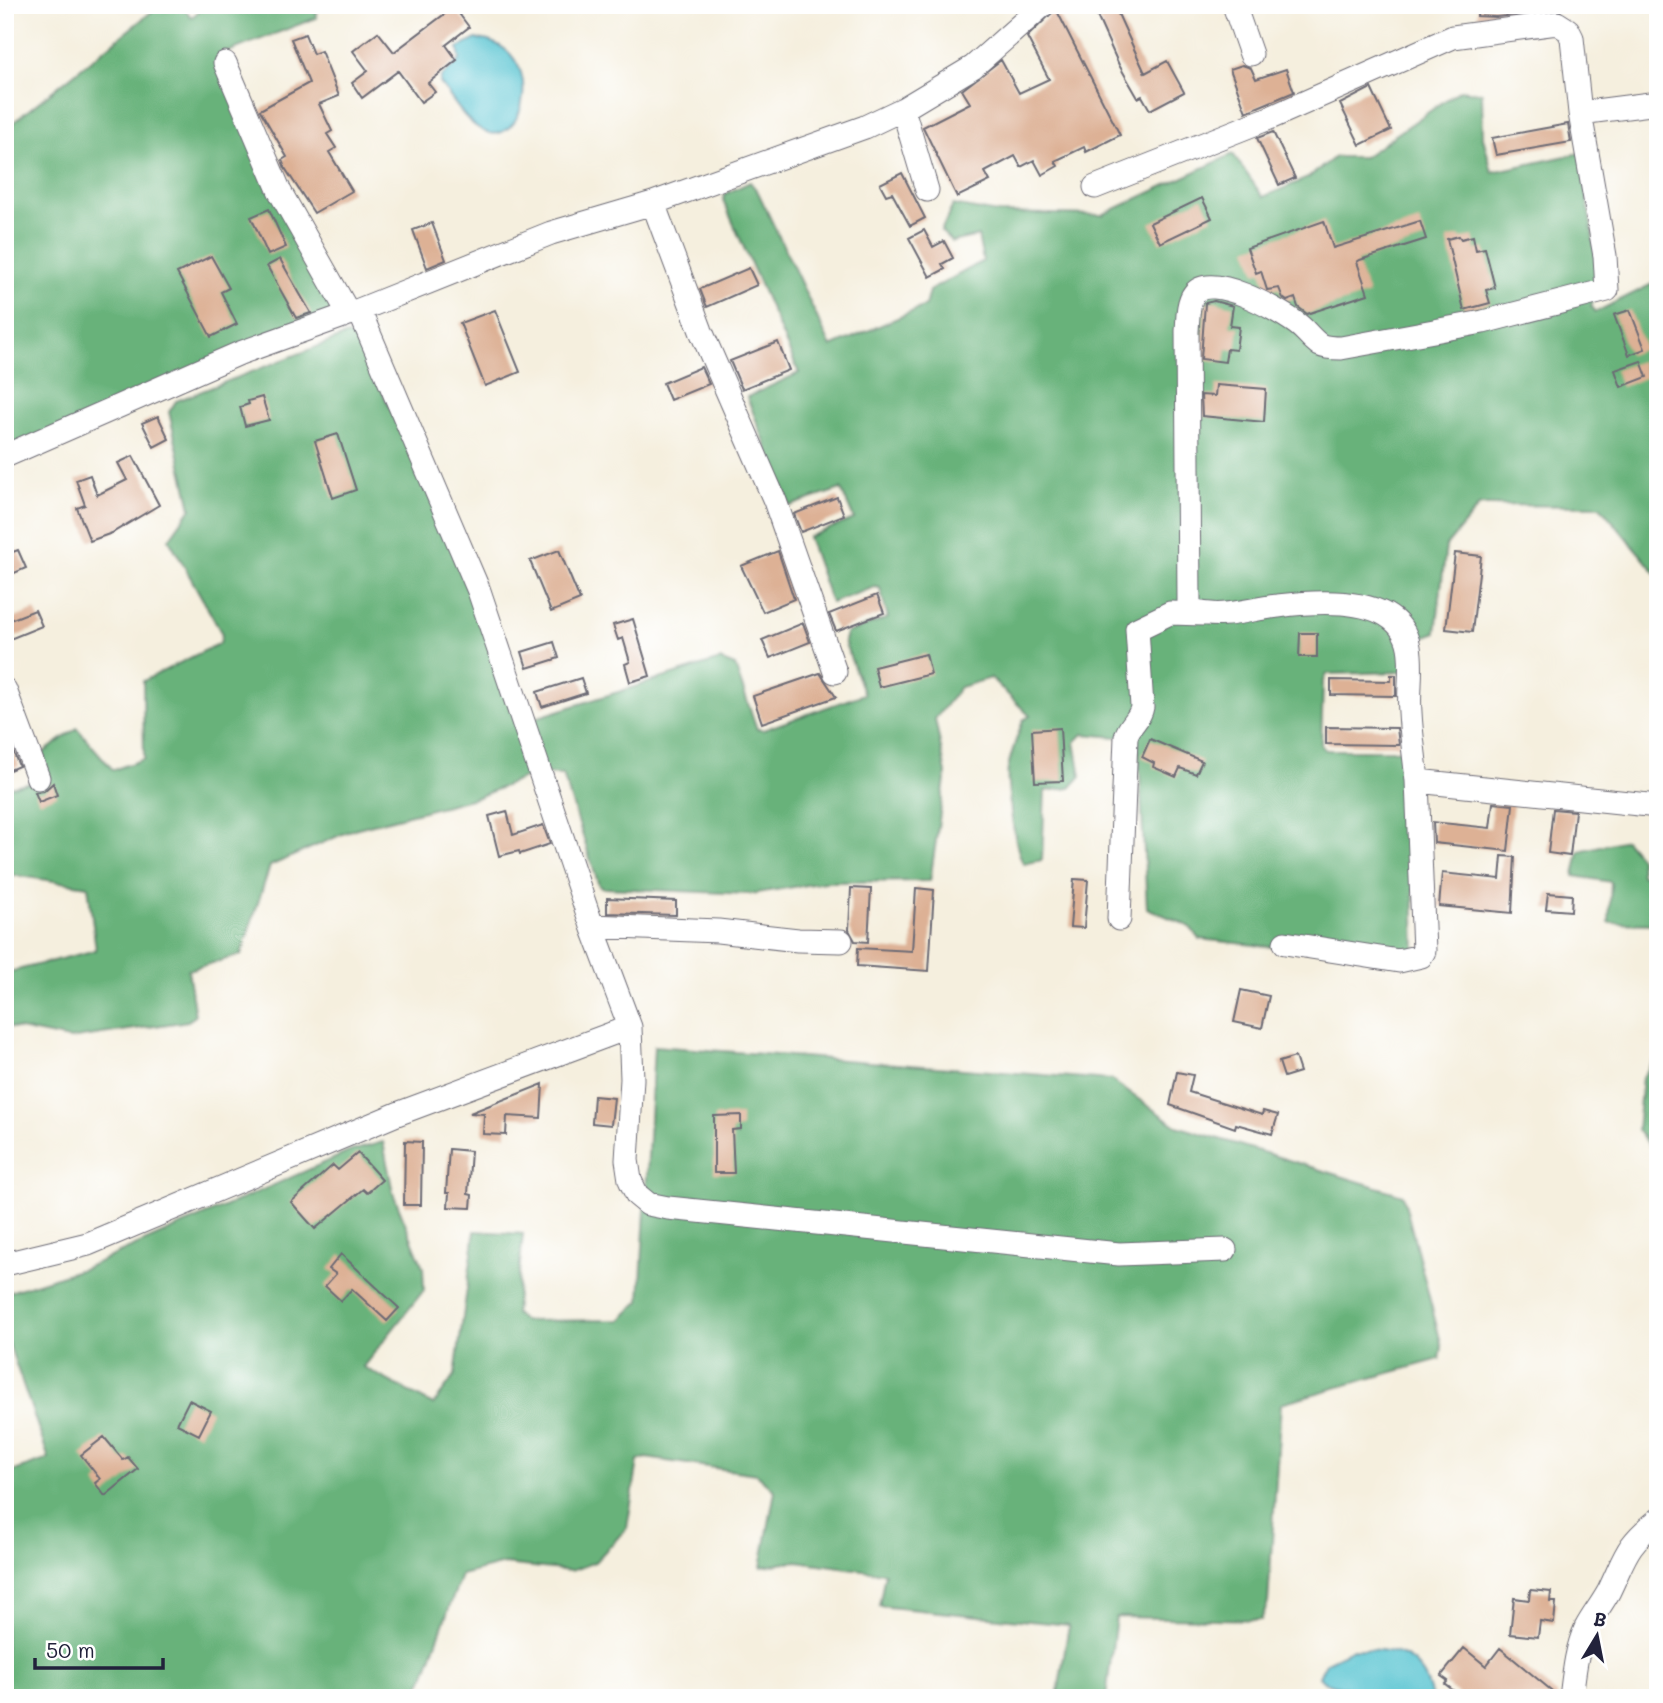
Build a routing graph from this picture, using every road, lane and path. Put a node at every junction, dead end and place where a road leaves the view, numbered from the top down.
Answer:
1 (1043, 5) edge
2 (1234, 5) edge
3 (1251, 54) dead end
4 (225, 63) dead end
5 (1658, 103) edge
6 (904, 110) junction
7 (1580, 113) junction
8 (1095, 187) dead end
9 (927, 190) dead end
10 (653, 203) junction
11 (354, 312) junction
12 (5, 456) edge
13 (1203, 614) junction
14 (835, 672) dead end
15 (5, 690) edge
16 (38, 778) dead end
17 (1417, 781) junction
18 (1658, 806) edge
19 (1119, 919) dead end
20 (592, 926) junction
21 (841, 942) dead end
22 (1285, 943) dead end
23 (630, 1027) junction
24 (1225, 1251) dead end
25 (5, 1264) edge
26 (1658, 1520) edge
27 (1571, 1698) edge

1 - 6 street
2 - 3 street
4 - 11 street
5 - 7 street
6 - 9 street
6 - 10 street
7 - 8 street
7 - 13 street
10 - 11 street
10 - 14 street
11 - 12 street
11 - 20 street
13 - 17 street
13 - 19 street
15 - 16 street
17 - 18 street
17 - 22 street
20 - 21 street
20 - 23 street
23 - 24 street
23 - 25 street
26 - 27 street

